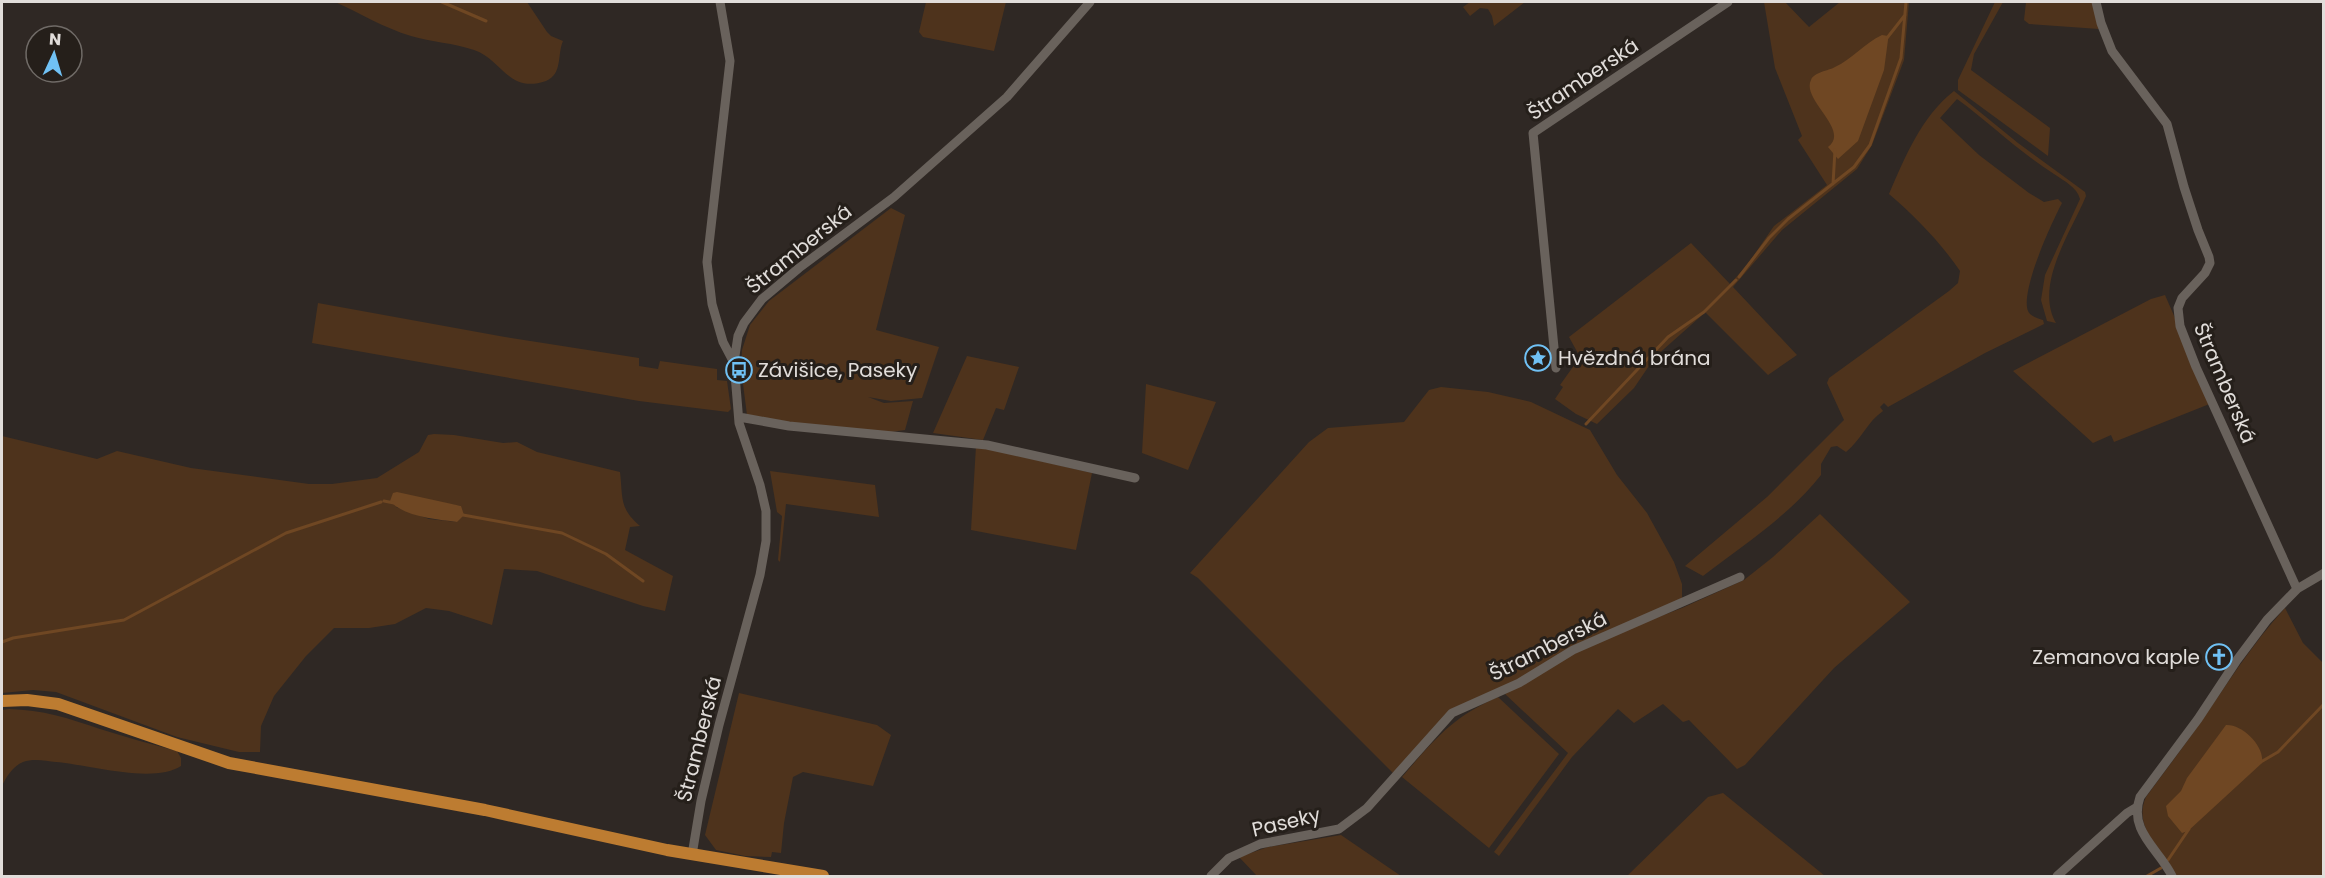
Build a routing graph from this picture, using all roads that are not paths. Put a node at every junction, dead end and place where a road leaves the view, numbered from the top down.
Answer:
1 (720, 2) edge
2 (1090, 2) edge
3 (1728, 2) edge
4 (2096, 2) edge
5 (734, 362) junction
6 (1556, 368) dead end
7 (739, 417) junction
8 (1136, 478) dead end
9 (2324, 573) edge
10 (1740, 577) dead end
11 (2297, 589) junction
12 (2, 701) edge
13 (1395, 779) joint
14 (2137, 807) junction
15 (692, 855) junction
16 (823, 876) edge
17 (1211, 876) edge
18 (2057, 876) edge
19 (2172, 876) edge

1 - 5 street
2 - 5 street, Štramberská
3 - 6 street, Štramberská
4 - 11 street, Štramberská
5 - 7 street, Štramberská
7 - 8 street
7 - 15 street, Štramberská
9 - 11 street
10 - 13 street, Štramberská
11 - 14 street
12 - 15 main road
13 - 17 street, Paseky
14 - 18 street
14 - 19 street
15 - 16 main road

